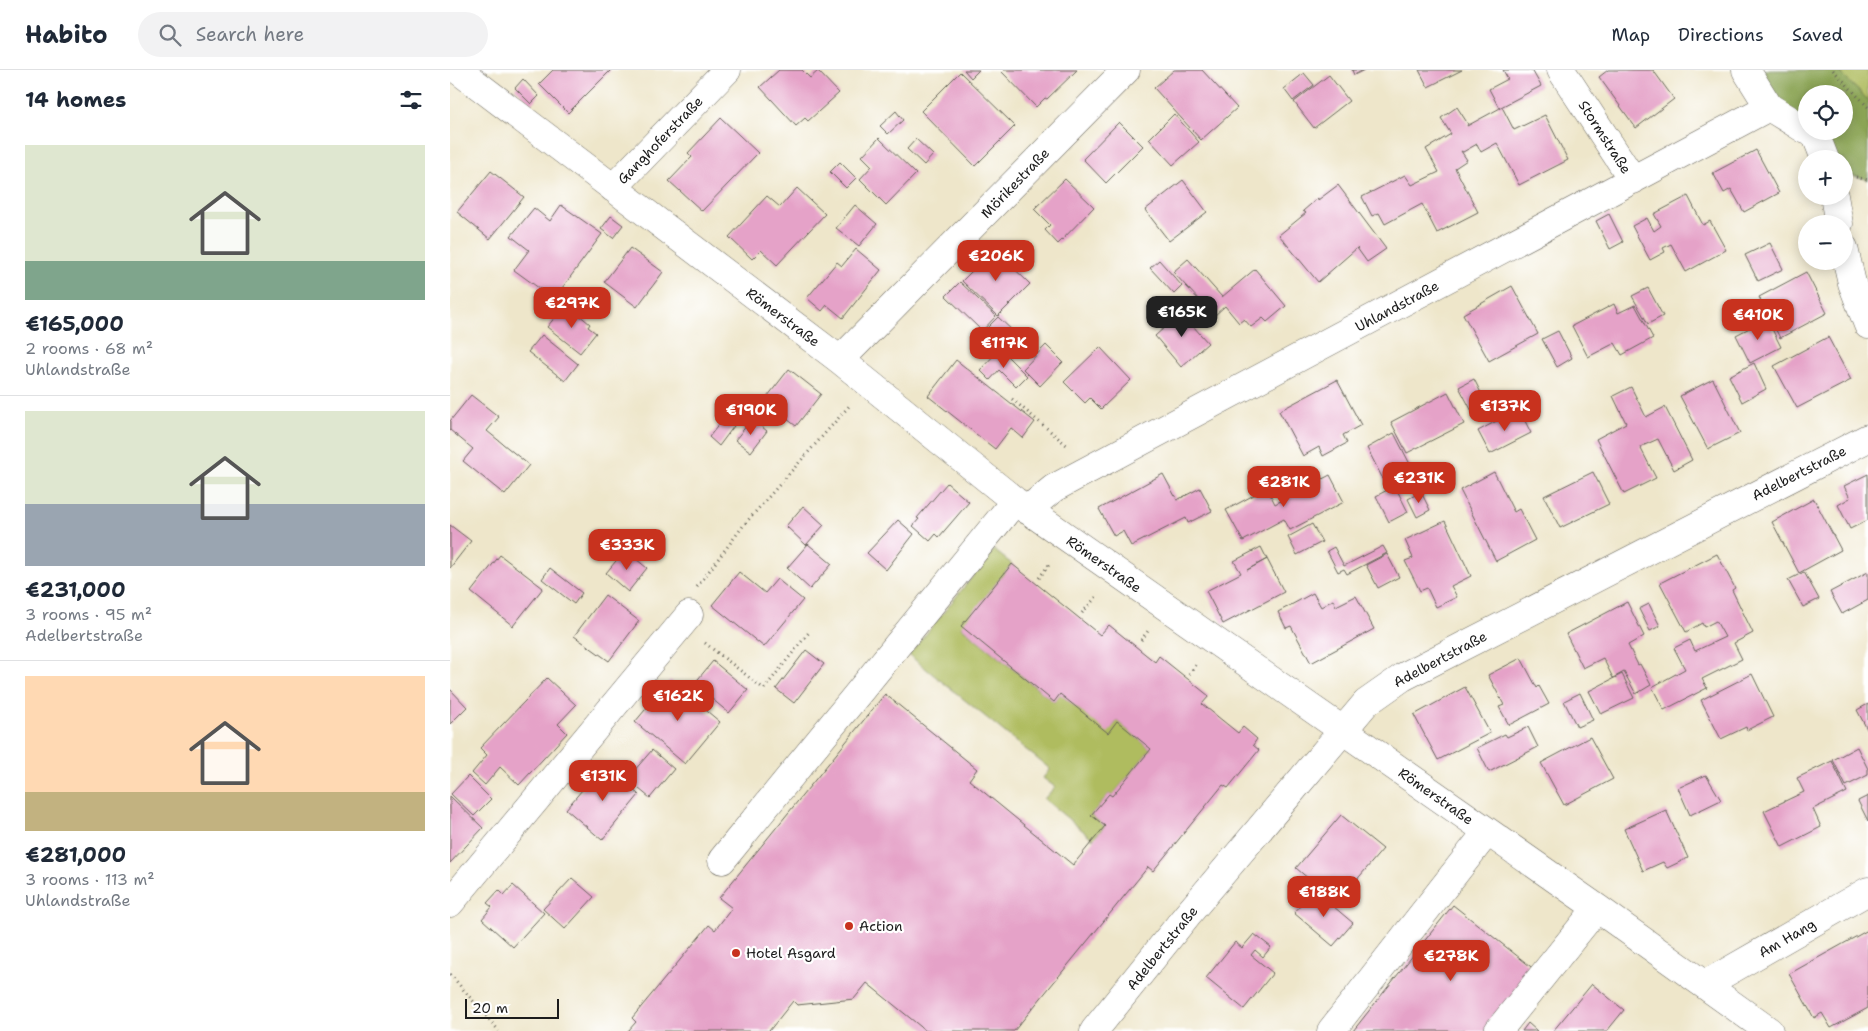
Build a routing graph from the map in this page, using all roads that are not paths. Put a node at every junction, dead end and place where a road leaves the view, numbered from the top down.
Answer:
1 (458, 70) edge
2 (727, 70) edge
3 (1126, 70) edge
4 (1561, 70) edge
5 (1746, 70) edge
6 (1769, 107) junction
7 (1798, 125) edge
8 (1633, 180) junction
9 (613, 188) junction
10 (1849, 270) edge
11 (1868, 325) edge
12 (840, 360) junction
13 (1868, 438) edge
14 (1021, 505) junction
15 (685, 620) road end
16 (1341, 730) junction
17 (1487, 832) junction
18 (722, 860) dead end
19 (1868, 891) edge
20 (450, 903) edge
21 (1597, 908) junction
22 (1706, 984) junction
23 (1094, 1031) edge
24 (1331, 1031) edge
25 (1498, 1031) edge
26 (1769, 1031) edge

1 - 9 street, Römerstraße
2 - 9 street, Ganghoferstraße
3 - 12 street, Mörikestraße
4 - 8 street, Stormstraße
5 - 6 street
6 - 7 street
6 - 8 street, Uhlandstraße
8 - 14 street, Uhlandstraße
9 - 12 street, Römerstraße
10 - 11 street
12 - 14 street, Römerstraße
13 - 16 street, Adelbertstraße
14 - 16 street, Römerstraße
14 - 18 street, Uhlandstraße
15 - 20 street
16 - 17 street, Römerstraße
16 - 23 street, Adelbertstraße
17 - 21 street, Römerstraße
17 - 24 street
19 - 22 street, Am Hang
21 - 22 street, Römerstraße
21 - 25 street
22 - 26 street, Römerstraße

